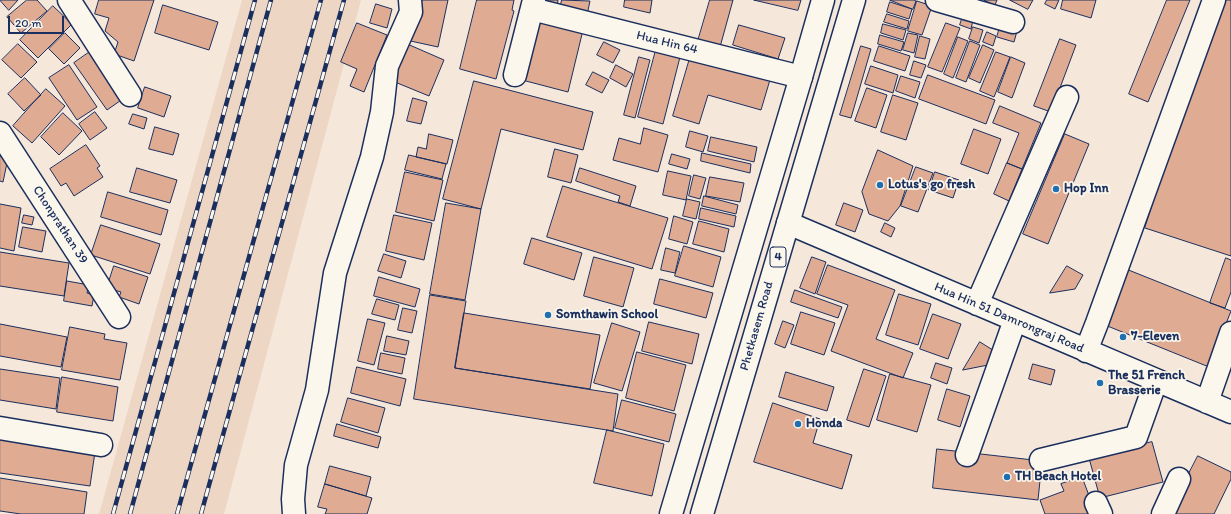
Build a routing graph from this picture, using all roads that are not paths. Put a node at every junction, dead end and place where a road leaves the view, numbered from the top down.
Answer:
1 (69, 0) edge
2 (410, 0) edge
3 (823, 0) edge
4 (854, 0) edge
5 (937, 0) edge
6 (1214, 0) edge
7 (533, 5) edge
8 (1013, 22) dead end
9 (515, 76) dead end
10 (801, 77) junction
11 (130, 95) dead end
12 (1067, 97) dead end
13 (0, 133) edge
14 (760, 215) junction
15 (788, 223) junction
16 (977, 304) junction
17 (119, 317) dead end
18 (1014, 320) junction
19 (1231, 333) edge
20 (1086, 350) junction
21 (1156, 381) junction
22 (1208, 402) junction
23 (1231, 412) edge
24 (0, 428) edge
25 (101, 445) dead end
26 (967, 455) dead end
27 (1041, 460) dead end
28 (1179, 479) dead end
29 (672, 510) edge
30 (294, 514) edge
31 (701, 514) edge
32 (1163, 514) edge

1 - 11 street
2 - 30 street
3 - 10 street, 4
4 - 15 street, Phetkasem Road / 4
5 - 8 street
6 - 20 street
7 - 9 street
7 - 10 street, Hua Hin 64
10 - 14 street, 4
12 - 16 street
13 - 17 street, Chonprathan 39
14 - 15 street, Hua Hin 51 Damrongraj Road
14 - 29 street, 4
15 - 16 street, Hua Hin 51 Damrongraj Road
15 - 31 street, Phetkasem Road / 4
16 - 18 street, Hua Hin 51 Damrongraj Road
18 - 20 street, Hua Hin 51 Damrongraj Road
18 - 26 street
19 - 22 street
20 - 21 street, Hua Hin 51 Damrongraj Road
21 - 22 street, Hua Hin 51 Damrongraj Road
21 - 27 street
22 - 23 street, Hua Hin 51 Damrongraj Road
24 - 25 street
28 - 32 street
29 - 31 street

